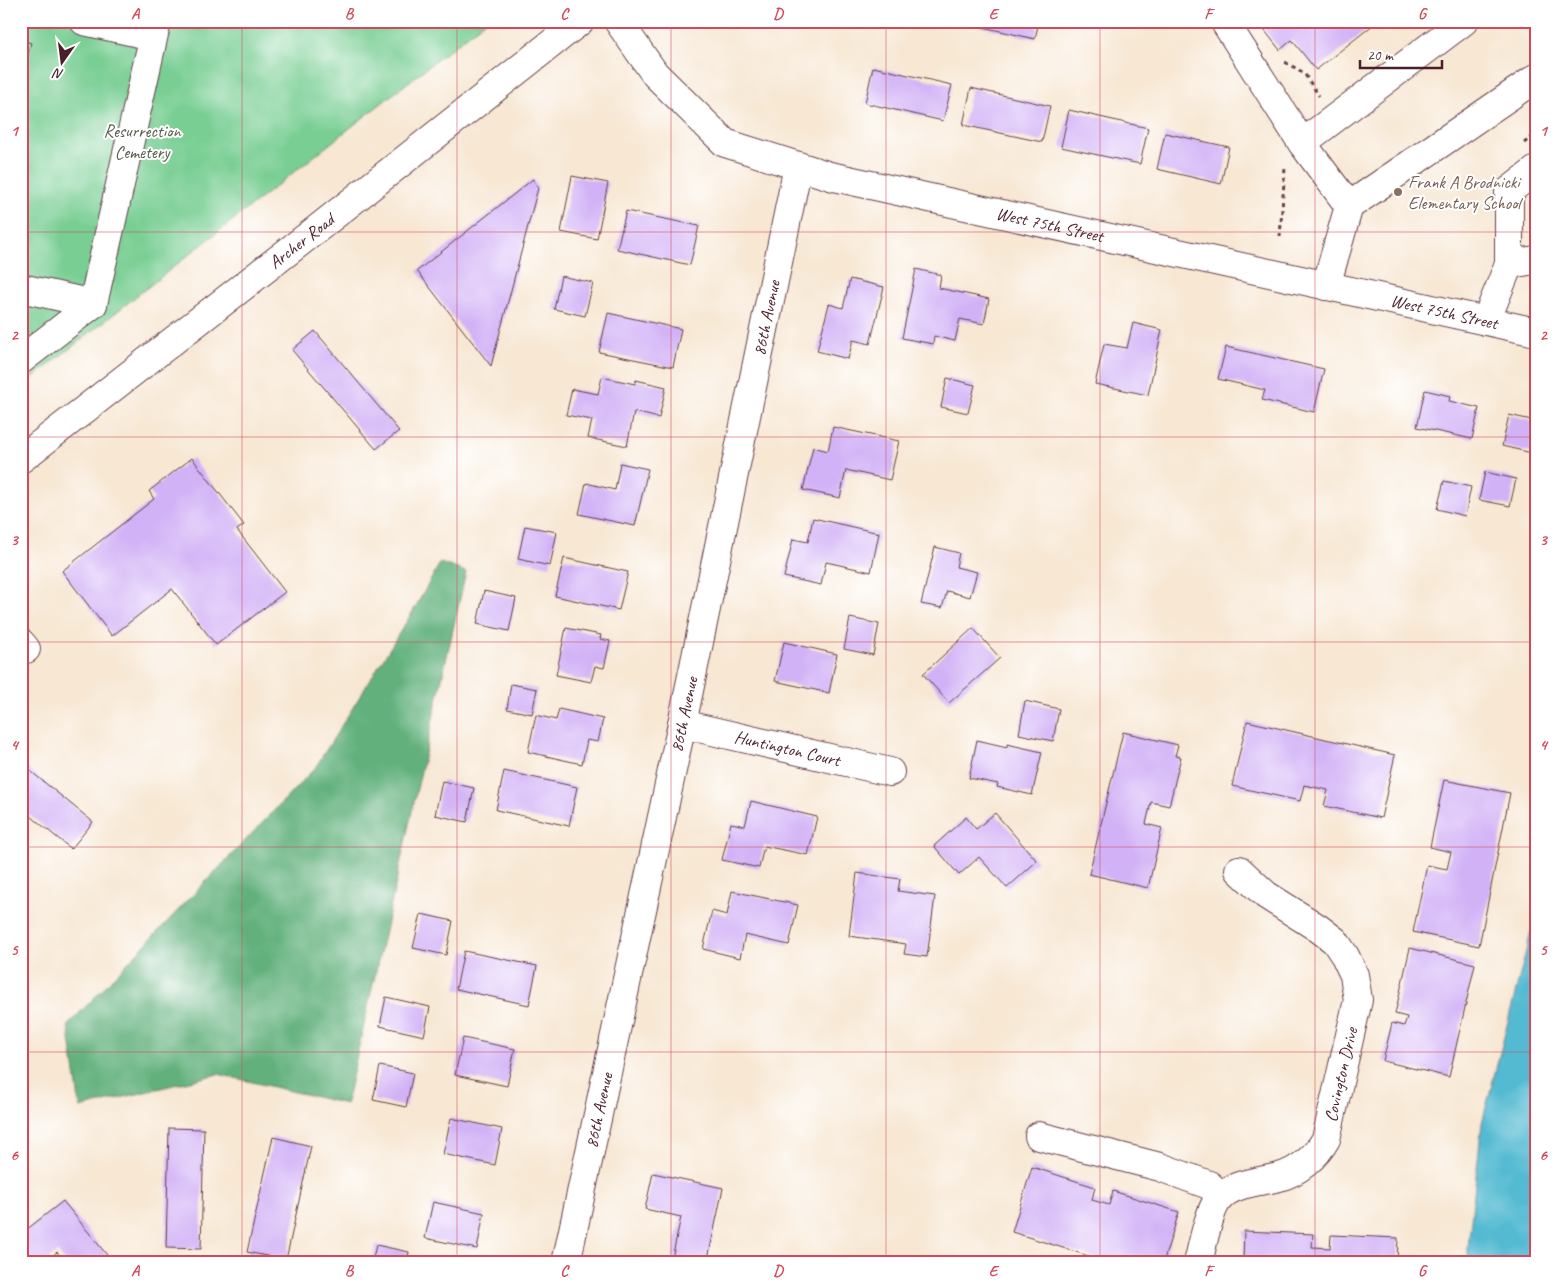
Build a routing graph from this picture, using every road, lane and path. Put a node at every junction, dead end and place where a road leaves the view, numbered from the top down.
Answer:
1 (84, 21) edge
2 (580, 21) edge
3 (618, 21) edge
4 (1224, 21) edge
5 (1464, 21) edge
6 (155, 29) edge
7 (1279, 58) dead end
8 (1536, 78) edge
9 (1320, 99) dead end
10 (1302, 143) junction
11 (798, 166) junction
12 (1536, 170) edge
13 (1349, 206) junction
14 (1523, 262) edge
15 (1326, 286) junction
16 (21, 288) edge
17 (93, 304) junction
18 (1486, 321) junction
19 (1536, 332) edge
20 (21, 360) edge
21 (21, 459) edge
22 (682, 724) junction
23 (890, 772) dead end
24 (1239, 870) dead end
25 (1039, 1136) dead end
26 (1221, 1196) junction
27 (566, 1263) edge
28 (1198, 1263) edge

1 - 6 street
2 - 21 street, Archer Road
3 - 11 street, West 75th Street
4 - 10 street
5 - 10 street
6 - 17 street
7 - 9 path
8 - 13 street
10 - 13 street
11 - 15 street, West 75th Street
11 - 22 street, 86th Avenue
12 - 14 street
13 - 15 street
14 - 18 street
15 - 18 street, West 75th Street
16 - 17 street
17 - 20 street
18 - 19 street, West 75th Street
22 - 23 street, Huntington Court
22 - 27 street, 86th Avenue
24 - 26 street, Covington Drive
25 - 26 street
26 - 28 street

